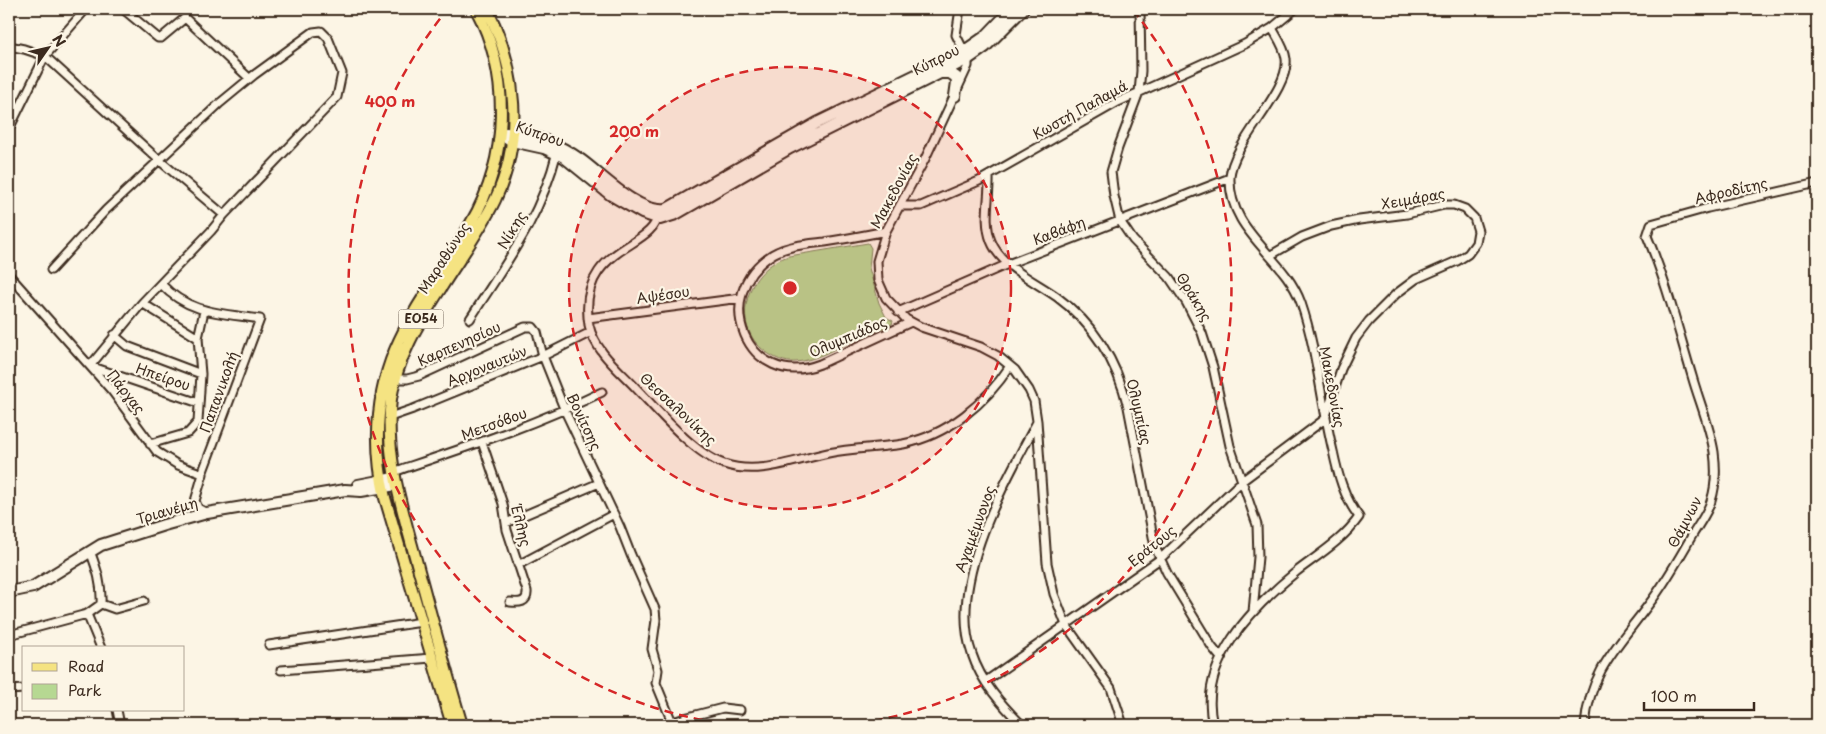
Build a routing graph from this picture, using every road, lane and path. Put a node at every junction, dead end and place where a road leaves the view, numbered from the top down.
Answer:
1 (86, 9) edge
2 (123, 9) edge
3 (476, 9) edge
4 (487, 9) edge
5 (960, 9) edge
6 (1012, 9) edge
7 (1023, 9) edge
8 (1140, 9) edge
9 (1295, 9) edge
10 (1272, 28) junction
11 (9, 46) edge
12 (45, 56) junction
13 (966, 56) junction
14 (941, 73) junction
15 (249, 78) junction
16 (1139, 92) junction
17 (955, 96) junction
18 (9, 130) edge
19 (500, 133) junction
20 (512, 137) junction
21 (558, 150) junction
22 (159, 160) junction
23 (989, 176) junction
24 (1230, 178) junction
25 (1817, 183) edge
26 (900, 206) junction
27 (657, 214) junction
28 (224, 215) junction
29 (1120, 221) junction
30 (1651, 224) joint
31 (886, 231) junction
32 (1270, 255) junction
33 (1008, 264) junction
34 (51, 270) dead end
35 (9, 275) edge
36 (161, 284) junction
37 (741, 298) junction
38 (142, 303) junction
39 (204, 311) junction
40 (898, 312) junction
41 (470, 318) dead end
42 (588, 318) junction
43 (911, 322) junction
44 (531, 326) joint
45 (591, 332) junction
46 (114, 335) junction
47 (198, 338) junction
48 (543, 356) junction
49 (90, 366) junction
50 (1010, 366) junction
51 (201, 374) junction
52 (395, 379) junction
53 (602, 392) dead end
54 (199, 403) junction
55 (564, 411) junction
56 (390, 417) junction
57 (1325, 419) junction
58 (1037, 421) junction
59 (482, 442) junction
60 (150, 444) junction
61 (202, 474) junction
62 (395, 478) junction
63 (1242, 481) junction
64 (599, 483) junction
65 (382, 484) junction
66 (207, 513) junction
67 (614, 514) junction
68 (506, 524) junction
69 (90, 551) junction
70 (1160, 559) junction
71 (518, 565) junction
72 (9, 590) edge
73 (144, 601) dead end
74 (510, 602) dead end
75 (101, 604) junction
76 (1253, 612) junction
77 (87, 614) junction
78 (422, 622) junction
79 (1066, 625) junction
80 (9, 635) edge
81 (269, 645) dead end
82 (100, 646) edge
83 (432, 658) junction
84 (1222, 658) junction
85 (282, 670) dead end
86 (986, 681) junction
87 (22, 689) edge
88 (9, 690) edge
89 (740, 710) dead end
90 (117, 712) edge
91 (669, 724) edge
92 (120, 725) edge
93 (452, 725) edge
94 (462, 725) edge
95 (1022, 725) edge
96 (1123, 725) edge
97 (1213, 725) edge
98 (1585, 725) edge

1 - 12 street
2 - 15 street
3 - 19 main road, Μαραθώνος / ΕΟ54
4 - 20 main road, Μαραθώνος / ΕΟ54
5 - 13 street
6 - 13 main road, Κύπρου
7 - 13 main road, Κύπρου
8 - 16 street, Θράκης
9 - 10 street, Κωστή Παλαμά
10 - 16 street, Κωστή Παλαμά
10 - 24 street, Μακεδονίας
11 - 12 street
12 - 18 street
12 - 22 street
13 - 14 main road, Κύπρου
13 - 17 street, Μακεδονίας
13 - 27 main road, Κύπρου
14 - 17 main road
14 - 27 main road, Κύπρου
15 - 22 street
15 - 28 street
16 - 23 street, Κωστή Παλαμά
16 - 29 street, Θράκης
17 - 26 street, Μακεδονίας
19 - 20 main road, Κύπρου
19 - 65 main road, Μαραθώνος / ΕΟ54
20 - 21 main road, Κύπρου
20 - 52 main road, Μαραθώνος / ΕΟ54
21 - 27 main road, Κύπρου
21 - 41 street, Νίκης
22 - 28 street
22 - 34 street
23 - 26 street, Κωστή Παλαμά
23 - 33 street, Ολυμπίας
24 - 29 street, Καβάφη
24 - 32 street, Μακεδονίας
25 - 30 street, Αφροδίτης
26 - 31 street, Μακεδονίας
27 - 42 street, Θεσσαλονίκης
28 - 36 street
29 - 33 street, Καβάφη
29 - 63 street, Θράκης
30 - 98 street, Θάμνων
31 - 37 street, Ολυμπιάδος
31 - 40 street, Μακεδονίας
32 - 57 street, Μακεδονίας
32 - 57 street, Χειμάρας
33 - 40 street, Καβάφη
33 - 70 street, Ολυμπίας
35 - 49 street, Πάργας
36 - 38 street
36 - 39 street
37 - 42 street, Αψέσου
37 - 43 street, Ολυμπιάδος
38 - 46 street
38 - 47 street
39 - 47 street
39 - 61 street, Παπανικολή
40 - 43 street, Μακεδονίας
42 - 45 street, Θεσσαλονίκης
43 - 50 street, Μακεδονίας
44 - 48 street, Βονίτσης
44 - 52 street, Καρπενησίου
45 - 48 street, Αργοναυτών
45 - 50 street, Θεσσαλονίκης
46 - 49 street
46 - 51 street
47 - 51 street
48 - 55 street, Βονίτσης
48 - 56 street, Αργοναυτών
49 - 54 street, Ηπείρου
49 - 60 street, Πάργας
50 - 58 street, Μακεδονίας
51 - 54 street
52 - 56 main road, Μαραθώνος / ΕΟ54
53 - 55 street, Μετσόβου
54 - 60 street
55 - 59 street, Μετσόβου
55 - 64 street, Βονίτσης
56 - 62 main road, Μαραθώνος / ΕΟ54
57 - 63 street, Εράτους
57 - 76 street, Μακεδονίας
58 - 79 street, Μακεδονίας
58 - 86 street, Αγαμέμνονος
59 - 62 street, Μετσόβου
59 - 68 street, Έλλης
60 - 61 street, Πάργας
61 - 66 street
62 - 65 main road, Τριανέμη
62 - 94 main road, Μαραθώνος / ΕΟ54
63 - 70 street, Εράτους
63 - 76 street, Θράκης
64 - 67 street, Βονίτσης
64 - 68 street
65 - 66 main road, Τριανέμη
65 - 78 main road, Μαραθώνος / ΕΟ54
66 - 69 main road, Τριανέμη
67 - 71 street
67 - 91 street, Βονίτσης
68 - 71 street, Έλλης
69 - 72 main road, Τριανέμη
69 - 75 street
70 - 79 street, Εράτους
70 - 84 street, Ολυμπίας
71 - 74 street, Έλλης
73 - 75 street
75 - 77 street
76 - 84 street, Μακεδονίας
77 - 80 street
77 - 82 street
78 - 81 street
78 - 83 main road, Μαραθώνος / ΕΟ54
79 - 86 street, Εράτους
79 - 96 street, Μακεδονίας
83 - 85 street
83 - 93 main road, Μαραθώνος / ΕΟ54
84 - 97 street, Μακεδονίας
86 - 95 street, Αγαμέμνονος
87 - 88 street
89 - 91 street
90 - 92 street

